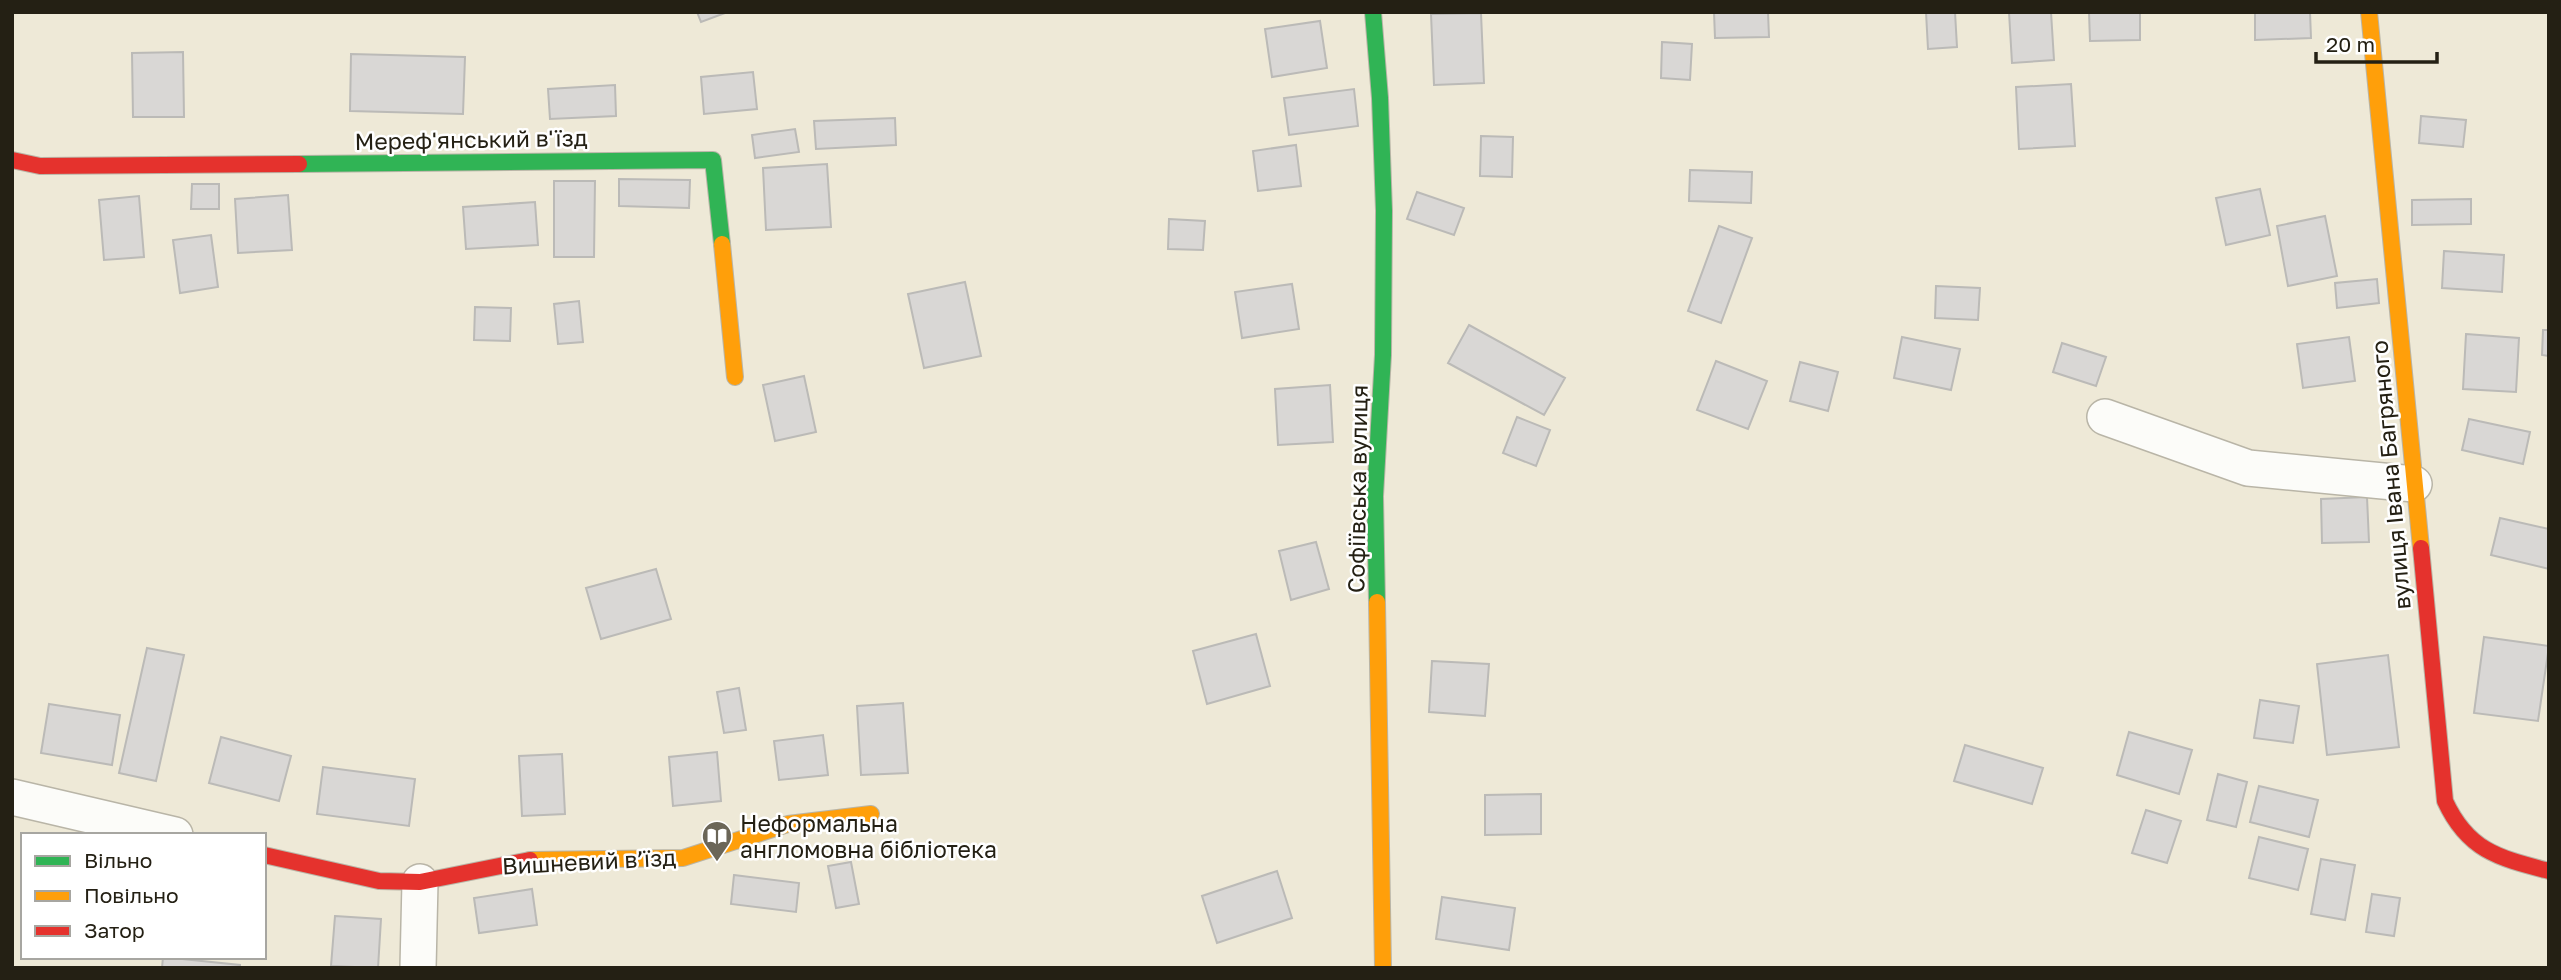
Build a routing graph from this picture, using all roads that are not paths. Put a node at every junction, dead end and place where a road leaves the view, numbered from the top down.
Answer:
1 (1373, 12) edge
2 (2369, 12) edge
3 (12, 160) edge
4 (735, 377) dead end
5 (2105, 417) dead end
6 (2414, 484) junction
7 (12, 797) edge
8 (871, 814) dead end
9 (167, 833) edge
10 (266, 855) edge
11 (2549, 871) edge
12 (421, 881) junction
13 (418, 968) edge
14 (1383, 968) edge

1 - 14 street, Софіївська вулиця
2 - 6 street, вулиця Івана Багряного
3 - 4 street, Мереф'янський в'їзд
5 - 6 street
6 - 11 street, вулиця Івана Багряного
7 - 9 street
8 - 12 street, Вишневий в’їзд
10 - 12 street, Вишневий в’їзд
12 - 13 street

